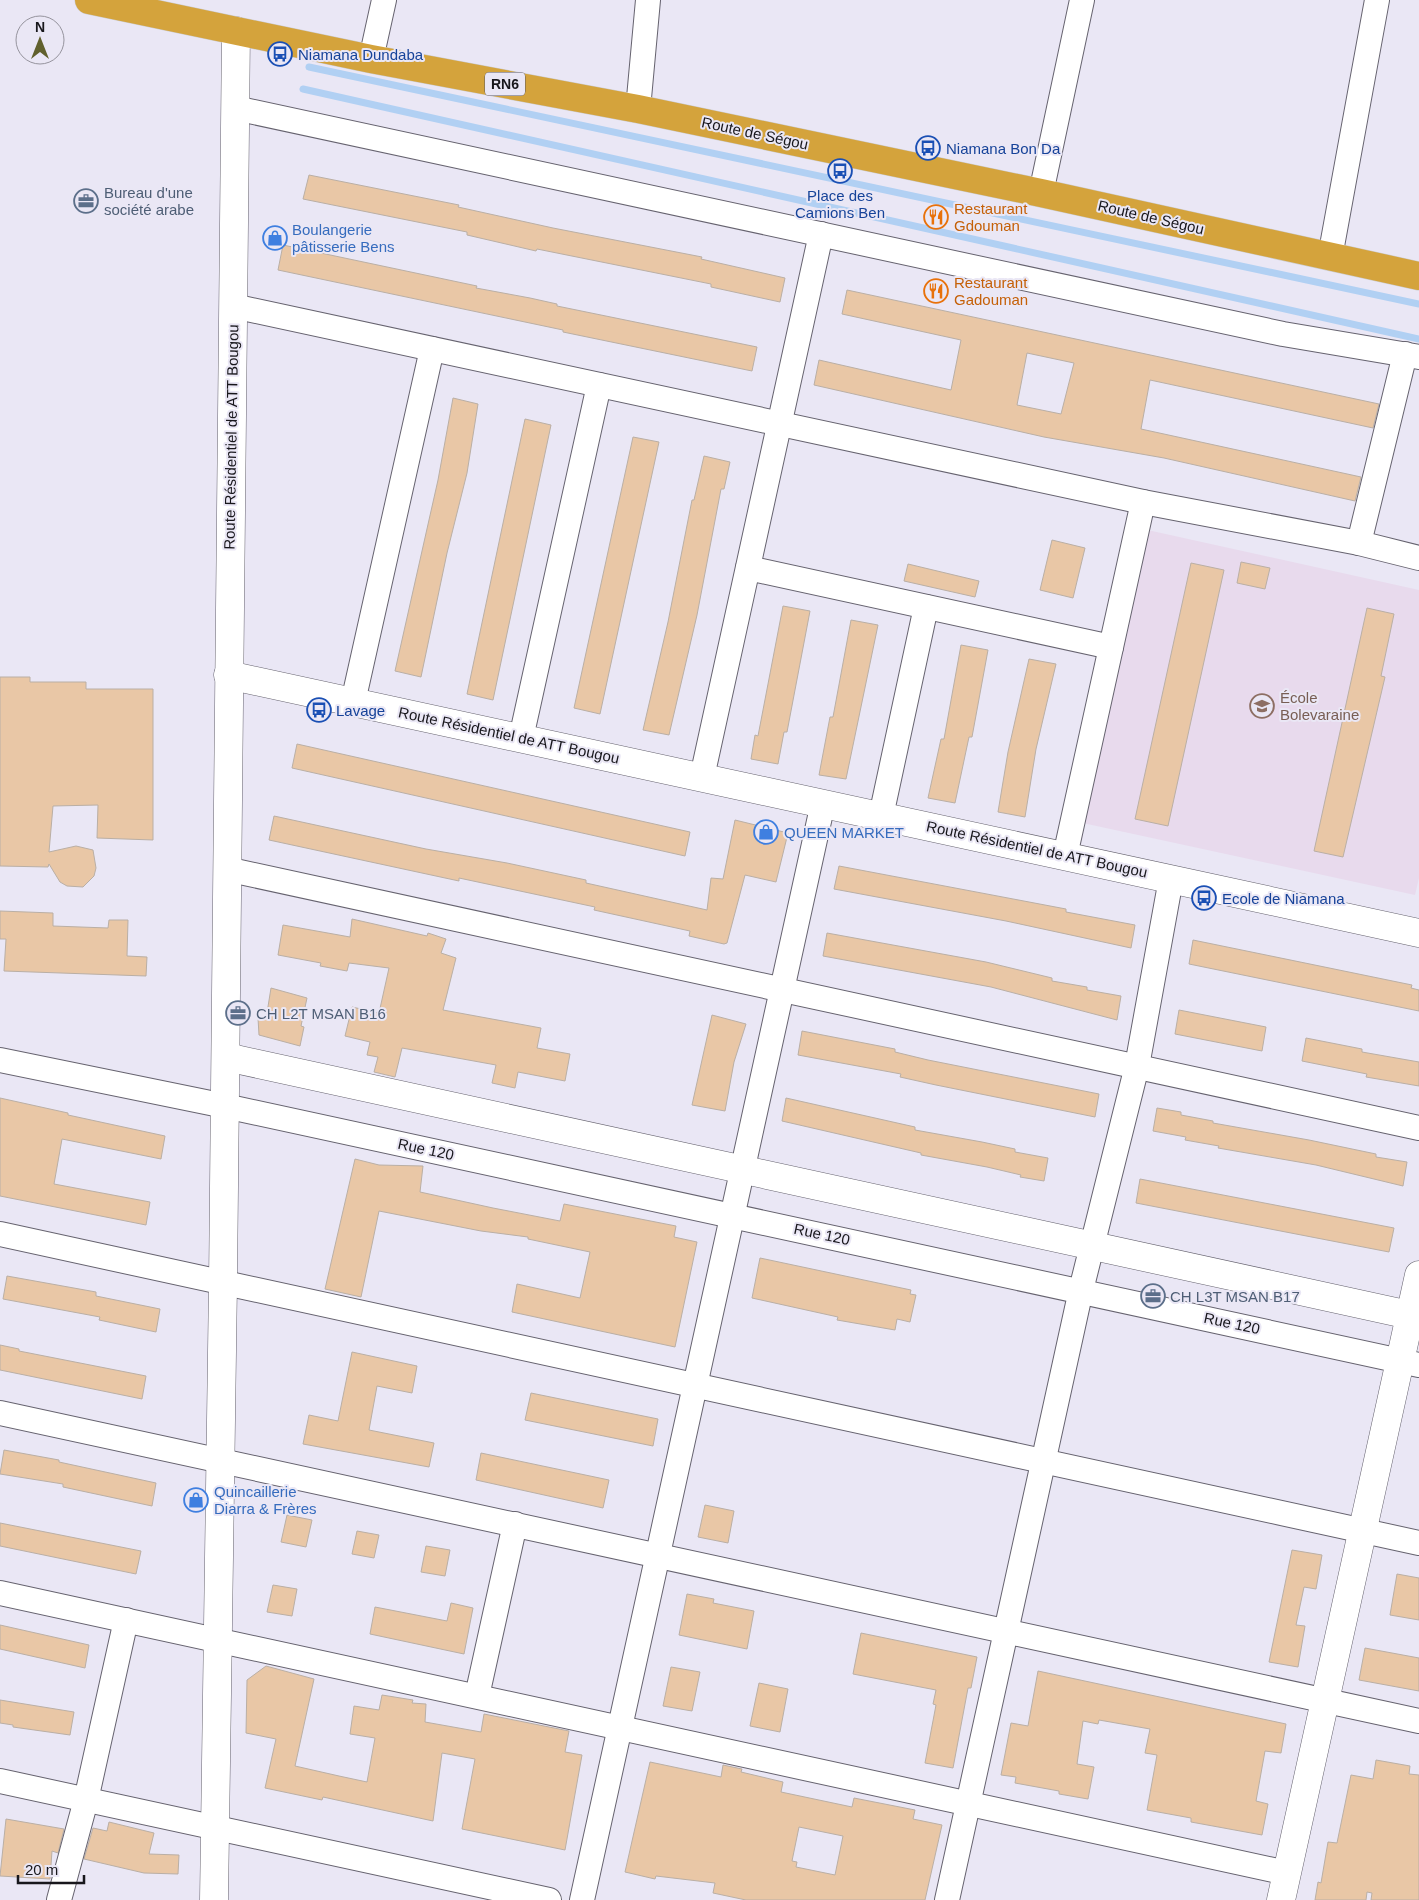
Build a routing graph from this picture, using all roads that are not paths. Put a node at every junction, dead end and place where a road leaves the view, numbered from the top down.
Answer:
1 (89, 0) edge
2 (384, 0) edge
3 (648, 0) edge
4 (1082, 0) edge
5 (1378, 0) edge
6 (236, 30) junction
7 (371, 59) junction
8 (235, 108) junction
9 (638, 109) junction
10 (1042, 193) junction
11 (821, 234) junction
12 (1330, 258) junction
13 (1419, 276) edge
14 (232, 306) junction
15 (432, 349) junction
16 (1412, 356) edge
17 (599, 385) junction
18 (779, 424) junction
19 (1143, 502) junction
20 (1359, 543) junction
21 (1419, 558) edge
22 (748, 568) junction
23 (926, 607) junction
24 (1111, 647) junction
25 (228, 675) junction
26 (353, 702) junction
27 (521, 738) junction
28 (702, 777) junction
29 (822, 803) junction
30 (881, 816) junction
31 (1065, 856) junction
32 (226, 869) junction
33 (1171, 879) junction
34 (1419, 933) edge
35 (782, 989) junction
36 (226, 1057) junction
37 (0, 1060) edge
38 (1137, 1066) junction
39 (225, 1106) junction
40 (1419, 1128) edge
41 (742, 1168) junction
42 (732, 1214) junction
43 (0, 1234) edge
44 (1093, 1244) junction
45 (1419, 1276) edge
46 (223, 1283) junction
47 (1081, 1290) junction
48 (1415, 1316) edge
49 (1410, 1363) edge
50 (696, 1385) junction
51 (0, 1413) edge
52 (1044, 1460) junction
53 (220, 1461) junction
54 (515, 1524) junction
55 (1364, 1531) junction
56 (1419, 1543) edge
57 (658, 1555) junction
58 (0, 1592) edge
59 (126, 1620) junction
60 (1006, 1631) junction
61 (217, 1640) junction
62 (477, 1696) junction
63 (1325, 1701) junction
64 (1419, 1721) edge
65 (620, 1727) junction
66 (0, 1781) edge
67 (86, 1800) junction
68 (969, 1802) junction
69 (215, 1828) junction
70 (1287, 1872) junction
71 (59, 1900) edge
72 (214, 1900) edge
73 (548, 1900) edge
74 (582, 1900) edge
75 (947, 1900) edge
76 (1281, 1900) edge

1 - 6 highway, Route de Ségou / RN6
2 - 7 street
3 - 9 street
4 - 10 street
5 - 12 street
6 - 7 highway, Route de Ségou / RN6
6 - 8 street, Route Résidentiel de ATT Bougou
7 - 9 highway, Route de Ségou / RN6
8 - 11 street
8 - 14 street, Route Résidentiel de ATT Bougou
9 - 10 highway, Route de Ségou / RN6
10 - 12 highway, Route de Ségou / RN6
11 - 16 street
11 - 18 street
12 - 13 highway, Route de Ségou / RN6
14 - 15 street
14 - 25 street, Route Résidentiel de ATT Bougou
15 - 17 street
15 - 26 street
16 - 20 street
17 - 18 street
17 - 27 street
18 - 19 street
18 - 22 street
19 - 20 street
19 - 24 street
20 - 21 street
22 - 23 street
22 - 28 street
23 - 24 street
23 - 30 street
24 - 31 street
25 - 26 street, Route Résidentiel de ATT Bougou
25 - 32 street
26 - 27 street, Route Résidentiel de ATT Bougou
27 - 28 street, Route Résidentiel de ATT Bougou
28 - 29 street, Route Résidentiel de ATT Bougou
29 - 30 street, Route Résidentiel de ATT Bougou
29 - 35 street
30 - 31 street, Route Résidentiel de ATT Bougou
31 - 33 street, Route Résidentiel de ATT Bougou
32 - 35 street
32 - 36 street
33 - 34 street, Route Résidentiel de ATT Bougou
33 - 38 street
35 - 38 street
35 - 41 street
36 - 39 street
36 - 41 street
37 - 39 street, Rue 120
38 - 40 street
38 - 44 street
39 - 42 street, Rue 120
39 - 46 street
41 - 42 street
41 - 44 street
42 - 47 street, Rue 120
42 - 50 street
43 - 46 street
44 - 47 street
44 - 48 street
45 - 48 street
46 - 50 street
46 - 53 street
47 - 49 street, Rue 120
47 - 52 street
48 - 49 street
49 - 55 street
50 - 52 street
50 - 57 street
51 - 53 street
52 - 55 street
52 - 60 street
53 - 54 street
53 - 61 street
54 - 57 street
54 - 62 street
55 - 56 street
55 - 63 street
57 - 60 street
57 - 65 street
58 - 59 street
59 - 61 street
59 - 67 street
60 - 63 street
60 - 68 street
61 - 62 street
61 - 69 street
62 - 65 street
63 - 64 street
63 - 70 street
65 - 68 street
65 - 74 street
66 - 67 street
67 - 69 street
67 - 71 street
68 - 70 street
68 - 75 street
69 - 72 street
69 - 73 street
70 - 76 street

